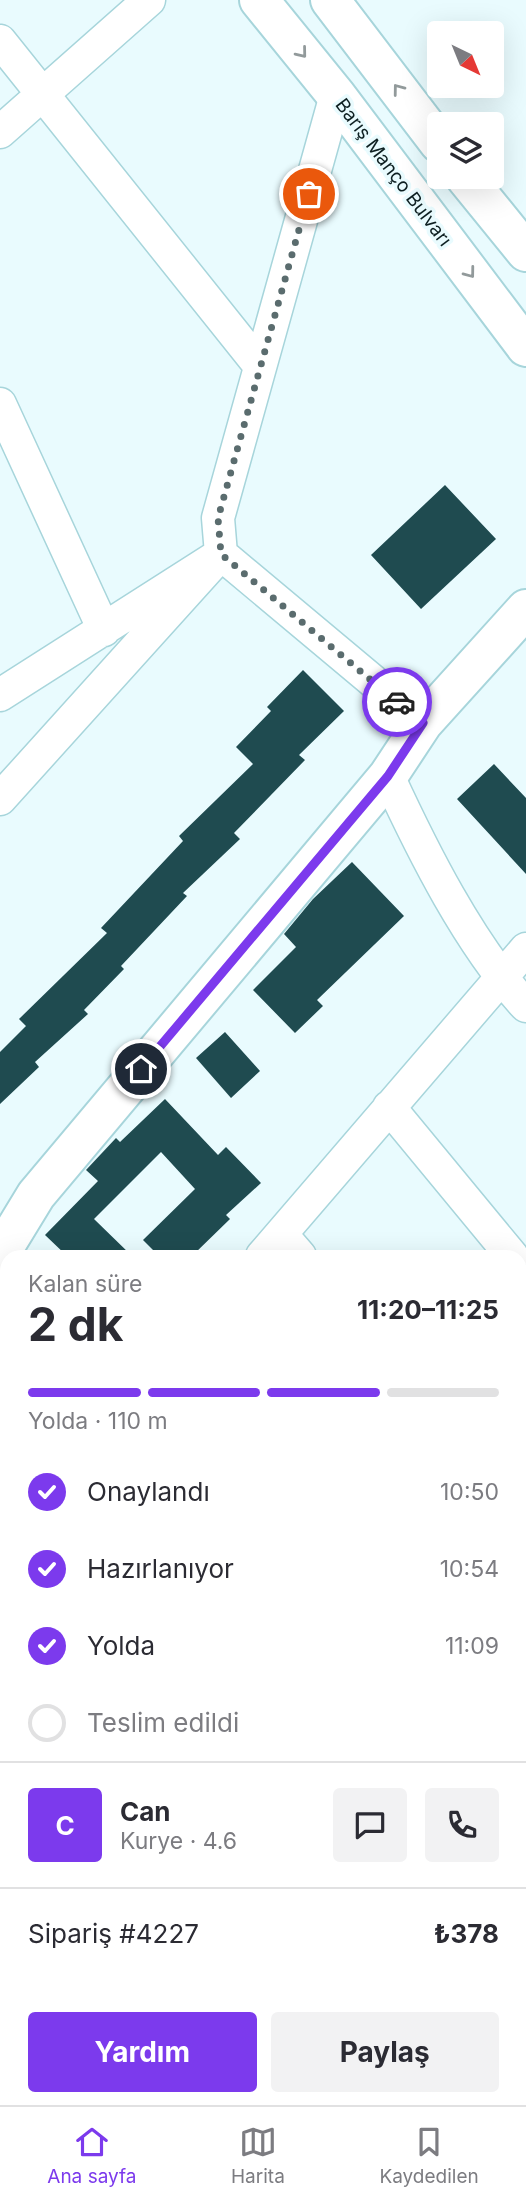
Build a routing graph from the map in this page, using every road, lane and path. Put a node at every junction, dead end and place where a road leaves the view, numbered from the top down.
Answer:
1 (149, 0) edge
2 (259, 0) edge
3 (338, 4) edge
4 (0, 41) edge
5 (43, 95) junction
6 (336, 95) junction
7 (427, 126) edge
8 (0, 132) edge
9 (475, 189) edge
10 (526, 252) edge
11 (526, 347) edge
12 (260, 366) junction
13 (0, 404) edge
14 (221, 554) junction
15 (525, 610) edge
16 (104, 630) junction
17 (0, 695) edge
18 (423, 723) junction
19 (388, 776) junction
20 (0, 799) edge
21 (526, 949) edge
22 (500, 978) junction
23 (526, 1006) edge
24 (389, 1107) junction
25 (281, 1249) edge
26 (2, 1250) edge
27 (507, 1250) edge

1 - 5 street
2 -> 6 main road, Barış Manço Bulvarı
7 -> 3 main road
4 - 5 street
5 - 8 street
5 - 12 street
6 -> 11 main road, Barış Manço Bulvarı
6 - 12 street
9 - 10 main road
12 - 14 street
13 - 16 street
14 - 16 street
14 - 18 street
14 - 20 street
15 - 18 main road
16 - 17 street
18 - 19 main road
19 - 22 street
19 - 26 main road
21 - 22 street
22 - 23 street
22 - 24 street
24 - 25 street
24 - 27 street

